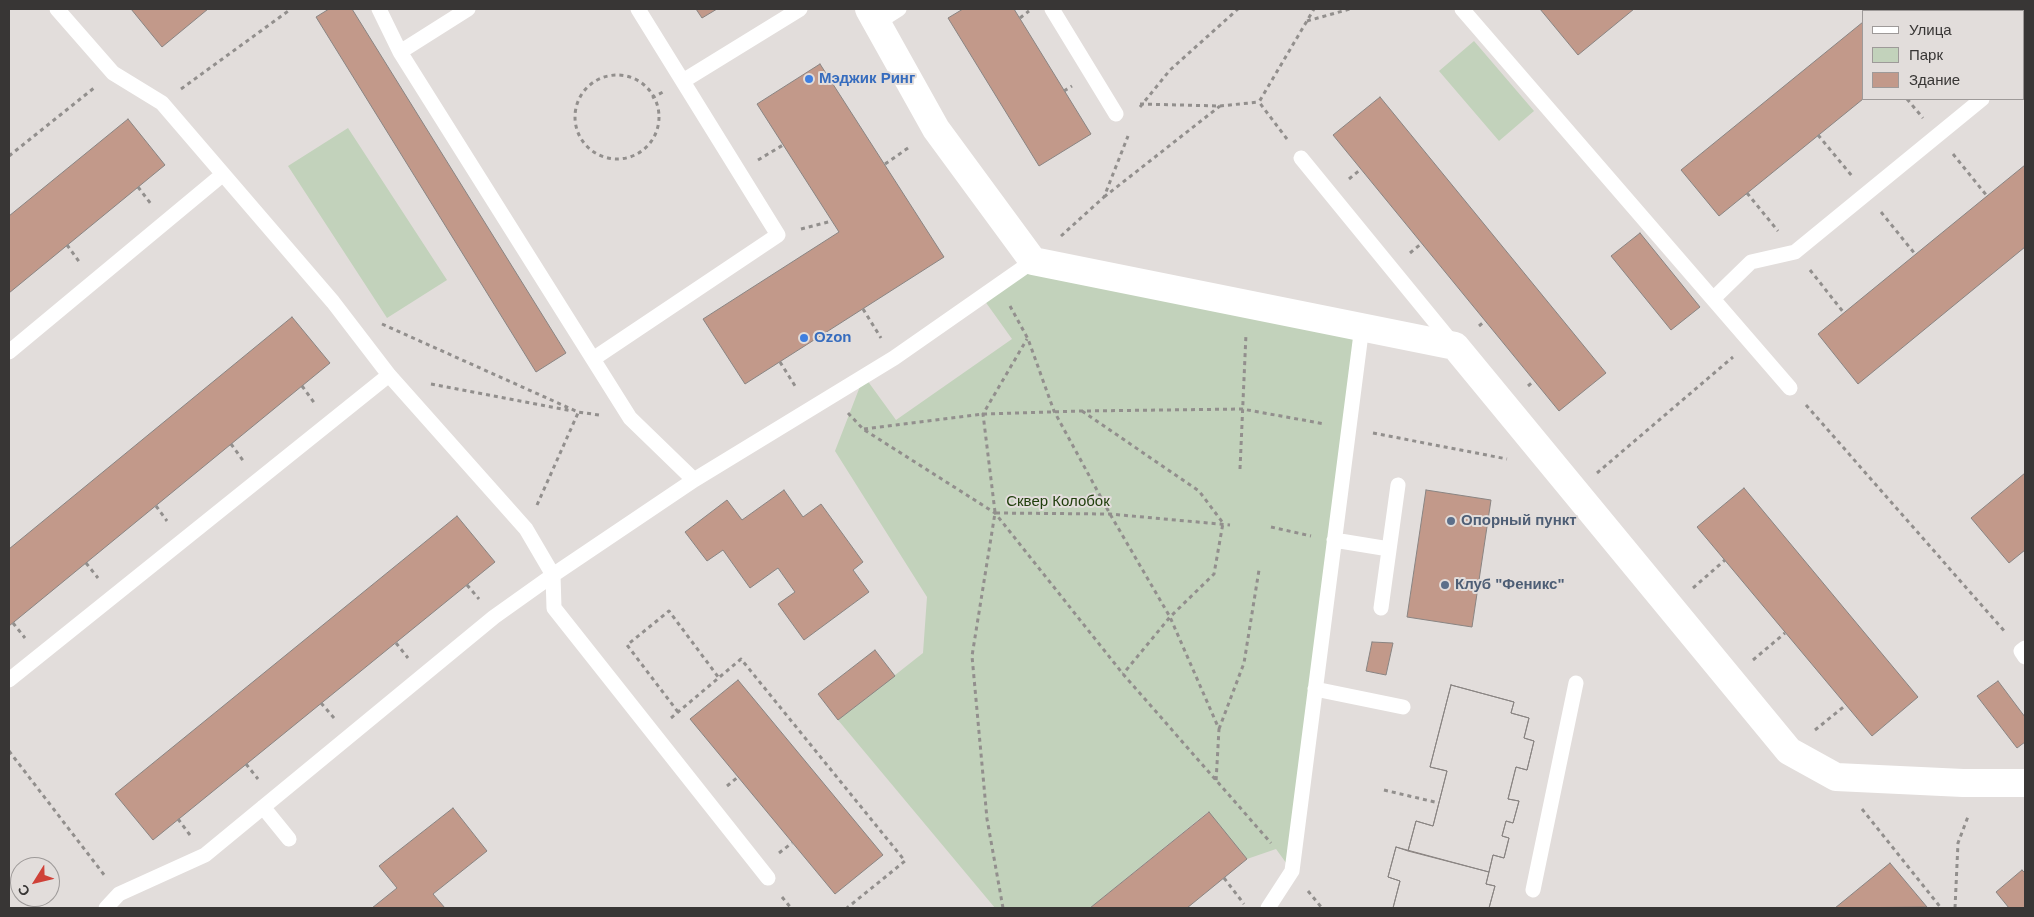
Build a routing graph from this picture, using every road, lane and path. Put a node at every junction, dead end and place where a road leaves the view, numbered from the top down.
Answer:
1 (57, 9) edge
2 (291, 9) edge
3 (379, 9) edge
4 (468, 9) edge
5 (638, 9) edge
6 (800, 9) edge
7 (1052, 9) edge
8 (1238, 9) edge
9 (1314, 9) edge
10 (1350, 9) edge
11 (1462, 9) edge
12 (881, 13) edge
13 (1307, 21) junction
14 (400, 52) junction
15 (113, 73) junction
16 (683, 81) junction
17 (1981, 100) edge
18 (1259, 102) junction
19 (162, 103) junction
20 (1141, 104) junction
21 (1220, 106) junction
22 (575, 112) joint
23 (1138, 112) dead end
24 (1116, 114) joint
25 (1131, 129) dead end
26 (9, 156) edge
27 (1301, 158) joint
28 (222, 175) junction
29 (1104, 197) junction
30 (832, 221) dead end
31 (778, 235) junction
32 (1033, 262) junction
33 (997, 286) junction
34 (1713, 299) junction
35 (863, 309) dead end
36 (378, 322) dead end
37 (1362, 326) junction
38 (1246, 332) dead end
39 (1028, 339) junction
40 (1751, 342) junction
41 (1455, 346) junction
42 (9, 352) edge
43 (894, 358) junction
44 (594, 359) junction
45 (780, 362) dead end
46 (388, 376) junction
47 (1790, 388) joint
48 (833, 397) junction
49 (1242, 409) junction
50 (810, 410) junction
51 (1054, 411) junction
52 (1082, 411) junction
53 (578, 412) junction
54 (983, 414) junction
55 (630, 418) junction
56 (1349, 428) junction
57 (863, 429) junction
58 (1509, 459) dead end
59 (1240, 469) dead end
60 (694, 480) junction
61 (1398, 485) dead end
62 (1576, 491) junction
63 (995, 513) junction
64 (1110, 514) junction
65 (1223, 523) junction
66 (1230, 525) dead end
67 (1271, 527) dead end
68 (526, 529) junction
69 (1334, 540) junction
70 (1389, 550) junction
71 (1725, 560) dead end
72 (1259, 570) dead end
73 (553, 575) junction
74 (1671, 606) junction
75 (1381, 608) dead end
76 (1170, 617) junction
77 (1786, 633) dead end
78 (2024, 652) edge
79 (1123, 674) junction
80 (719, 678) junction
81 (1730, 679) junction
82 (9, 680) edge
83 (1576, 684) dead end
84 (1315, 689) junction
85 (1846, 705) dead end
86 (1403, 707) dead end
87 (678, 712) junction
88 (1219, 729) junction
89 (653, 733) junction
90 (1789, 751) junction
91 (9, 752) edge
92 (1836, 777) junction
93 (1216, 782) junction
94 (1981, 783) junction
95 (2025, 783) edge
96 (1384, 790) dead end
97 (1439, 803) dead end
98 (264, 807) junction
99 (289, 839) dead end
100 (1276, 849) dead end
101 (768, 878) dead end
102 (1224, 878) dead end
103 (1533, 890) dead end
104 (119, 894) junction
105 (106, 908) edge
106 (847, 908) edge
107 (1003, 908) edge
108 (1247, 908) edge
109 (1268, 908) edge
110 (1941, 908) edge
111 (1955, 908) edge

1 - 15 lane
2 - 19 path
3 - 14 lane
4 - 14 lane
5 - 16 lane
6 - 16 lane
7 - 24 lane
8 - 20 path
9 - 13 path
10 - 13 path
11 - 34 lane
12 - 32 street
13 - 18 path
14 - 44 lane
15 - 19 lane
15 - 26 path
16 - 31 lane
17 - 34 lane
18 - 21 path
18 - 27 path
19 - 28 lane
20 - 21 path
20 - 23 path
20 - 24 path
21 - 29 path
22 - 22 path
25 - 29 path
27 - 41 lane
28 - 42 lane
28 - 46 lane
29 - 32 path
30 - 31 path
31 - 44 lane
32 - 33 lane
32 - 37 street
33 - 39 path
33 - 43 lane
34 - 40 lane
35 - 43 path
36 - 53 path
37 - 41 street
37 - 56 lane
38 - 49 path
39 - 51 path
39 - 54 path
40 - 47 lane
40 - 62 path
41 - 62 street
43 - 48 lane
44 - 55 lane
45 - 50 path
46 - 53 path
46 - 68 lane
46 - 82 lane
47 - 78 path
48 - 50 lane
48 - 57 path
49 - 52 path
49 - 56 path
49 - 59 path
50 - 60 lane
51 - 52 path
51 - 54 path
51 - 64 path
52 - 65 path
53 - 55 path
53 - 68 path
54 - 57 path
54 - 63 path
55 - 60 lane
56 - 58 path
56 - 69 lane
57 - 63 path
60 - 73 lane
61 - 70 lane
62 - 74 street
63 - 64 path
63 - 79 path
63 - 107 path
64 - 65 path
64 - 76 path
65 - 66 path
65 - 76 path
67 - 69 path
68 - 73 lane
69 - 70 lane
69 - 84 lane
70 - 75 lane
71 - 74 path
72 - 88 path
73 - 89 lane
73 - 98 lane
74 - 81 street
76 - 79 path
76 - 88 path
77 - 81 path
79 - 93 path
80 - 87 path
80 - 87 path
80 - 106 path
81 - 90 street
83 - 103 lane
84 - 86 lane
84 - 109 lane
85 - 90 path
87 - 89 path
88 - 93 path
89 - 101 lane
90 - 92 street
91 - 104 path
92 - 94 street
92 - 110 path
93 - 100 path
94 - 95 street
94 - 111 path
96 - 97 path
98 - 99 lane
98 - 104 lane
102 - 108 path
104 - 105 lane

